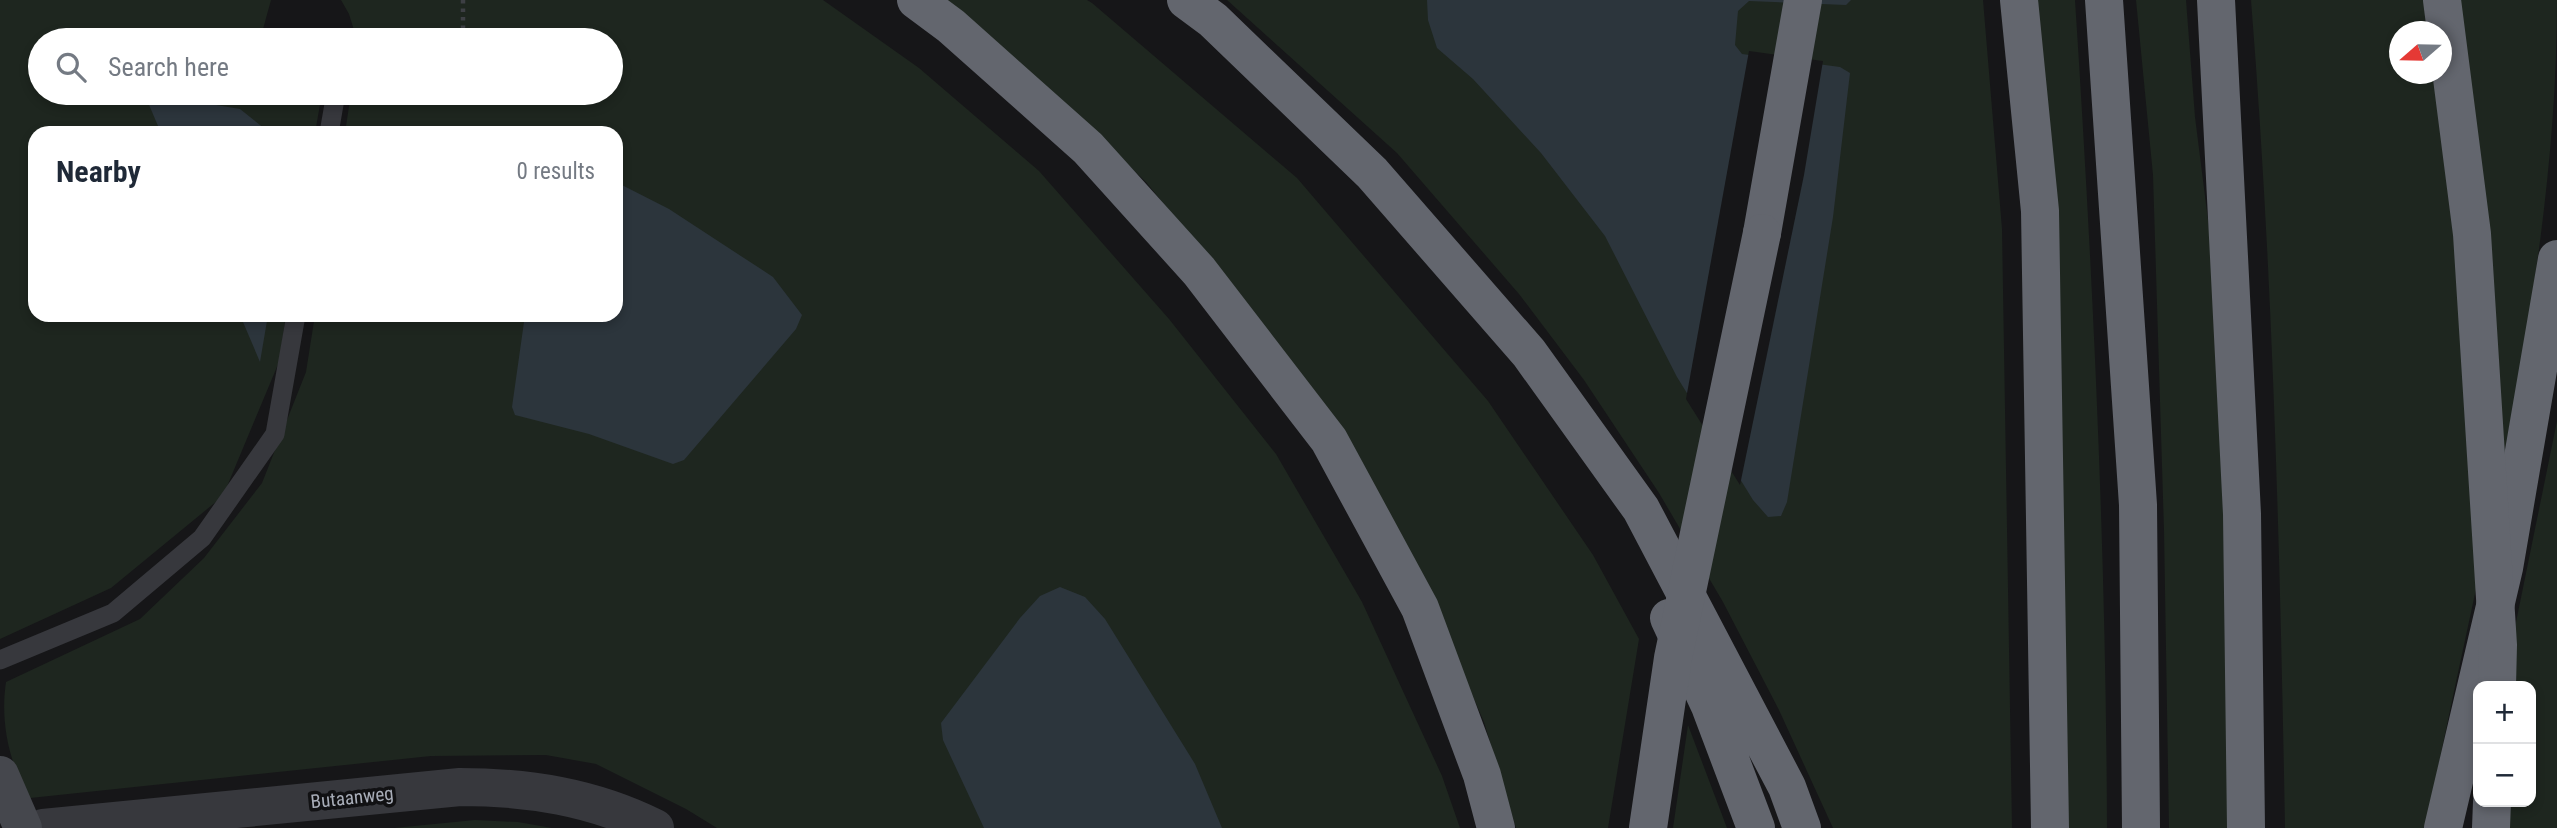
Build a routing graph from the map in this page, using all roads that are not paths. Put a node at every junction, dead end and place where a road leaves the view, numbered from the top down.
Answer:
1 (916, 0) edge
2 (1186, 0) edge
3 (1803, 0) edge
4 (2019, 0) edge
5 (2104, 0) edge
6 (2216, 0) edge
7 (2442, 0) edge
8 (334, 105) edge
9 (330, 126) edge
10 (2557, 259) edge
11 (295, 322) edge
12 (1529, 353) junction
13 (0, 660) edge
14 (2497, 681) edge
15 (0, 775) edge
16 (2492, 807) edge
17 (23, 828) edge
18 (43, 828) edge
19 (655, 828) edge
20 (1496, 828) edge
21 (1648, 828) edge
22 (1756, 828) edge
23 (1802, 828) edge
24 (2050, 828) edge
25 (2141, 828) edge
26 (2246, 828) edge
27 (2443, 828) edge
28 (2491, 828) edge

1 - 20 highway
2 - 12 highway
3 - 21 highway, bridge
4 - 24 highway
5 - 25 highway
6 - 26 highway
7 - 14 highway, bridge
8 - 9 lane
10 - 27 highway
11 - 13 lane
12 - 22 highway
12 - 23 highway
15 - 17 main road
16 - 28 highway
18 - 19 street, Butaanweg

